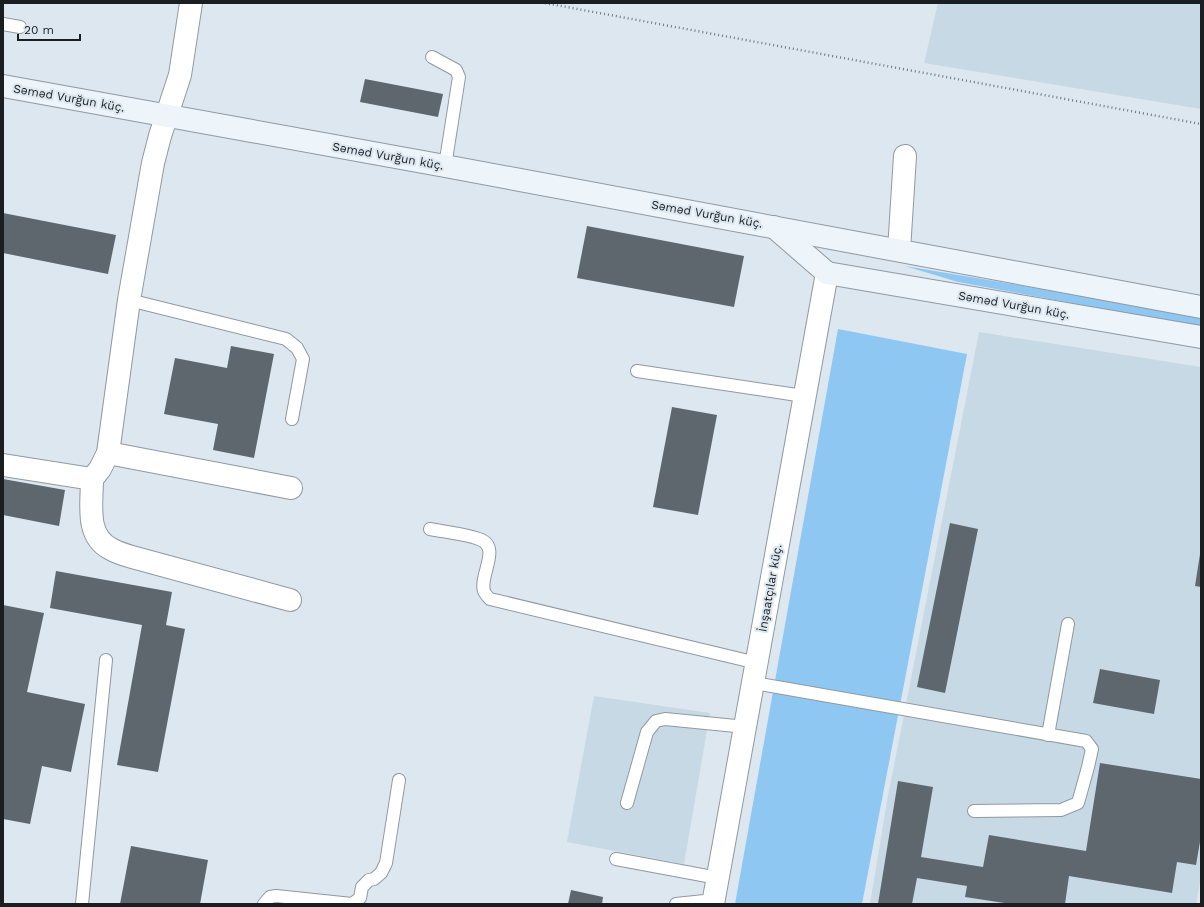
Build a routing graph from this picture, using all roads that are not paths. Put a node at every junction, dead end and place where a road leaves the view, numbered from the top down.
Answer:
1 (190, 3) edge
2 (3, 24) edge
3 (20, 27) dead end
4 (432, 57) dead end
5 (3, 86) edge
6 (167, 116) junction
7 (905, 156) dead end
8 (445, 166) junction
9 (773, 227) junction
10 (835, 238) junction
11 (900, 250) junction
12 (827, 273) junction
13 (129, 300) junction
14 (1201, 307) edge
15 (1201, 337) edge
16 (636, 371) dead end
17 (804, 396) junction
18 (292, 419) dead end
19 (108, 453) junction
20 (3, 464) edge
21 (92, 479) junction
22 (291, 488) dead end
23 (430, 529) dead end
24 (290, 600) dead end
25 (1068, 624) dead end
26 (106, 660) dead end
27 (755, 673) junction
28 (746, 727) junction
29 (1048, 735) junction
30 (399, 780) dead end
31 (627, 803) dead end
32 (974, 812) dead end
33 (616, 859) dead end
34 (718, 878) junction
35 (714, 902) edge
36 (82, 904) edge
37 (264, 904) edge
38 (676, 904) edge

1 - 6 street
2 - 3 lane
4 - 8 lane
5 - 6 main road, Səməd Vurğun küç.
6 - 8 main road, Səməd Vurğun küç.
6 - 13 street
7 - 11 street
8 - 9 main road, Səməd Vurğun küç.
9 - 10 main road, Səməd Vurğun küç.
9 - 12 main road
10 - 11 main road
10 - 12 main road
11 - 14 main road
12 - 15 main road, Səməd Vurğun küç.
12 - 17 street, İnşaatçılar küç.
13 - 18 lane
13 - 19 street
16 - 17 lane
17 - 27 street, İnşaatçılar küç.
19 - 21 street
19 - 22 street
20 - 21 street
21 - 24 street
23 - 27 lane
25 - 29 lane
26 - 36 lane
27 - 28 street, İnşaatçılar küç.
27 - 29 lane
28 - 31 lane
28 - 34 street, İnşaatçılar küç.
29 - 32 lane
30 - 37 lane
33 - 34 lane
34 - 35 street, İnşaatçılar küç.
35 - 38 lane

